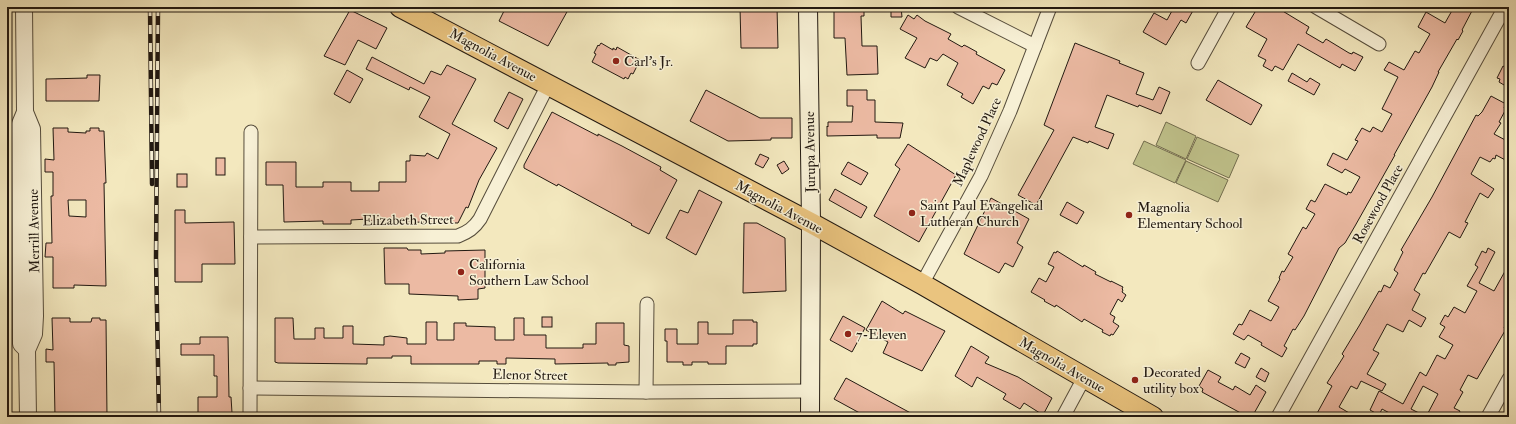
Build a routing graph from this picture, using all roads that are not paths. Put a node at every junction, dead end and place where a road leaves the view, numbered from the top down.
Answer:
1 (24, 7) edge
2 (400, 7) edge
3 (808, 7) edge
4 (958, 7) edge
5 (1050, 7) edge
6 (1229, 7) edge
7 (1316, 7) edge
8 (1505, 7) edge
9 (1379, 44) dead end
10 (1035, 46) junction
11 (1198, 63) dead end
12 (548, 85) junction
13 (251, 132) dead end
14 (811, 223) junction
15 (251, 237) junction
16 (922, 284) junction
17 (647, 304) dead end
18 (1084, 378) junction
19 (1509, 379) edge
20 (250, 388) junction
21 (810, 391) junction
22 (646, 392) junction
23 (28, 417) edge
24 (250, 417) edge
25 (810, 417) edge
26 (1063, 417) edge
27 (1153, 417) edge
28 (1278, 417) edge
29 (1488, 417) edge

1 - 23 street, Merrill Avenue
2 - 12 main road, Magnolia Avenue
3 - 14 main road, Jurupa Avenue
4 - 10 street
5 - 10 street, Maplewood Place
6 - 11 street
7 - 9 street
8 - 28 street, Rosewood Place
10 - 16 street, Maplewood Place
12 - 14 main road, Magnolia Avenue
12 - 15 street, Elizabeth Street
13 - 15 street
14 - 16 main road, Magnolia Avenue
14 - 21 main road, Jurupa Avenue
15 - 20 street
16 - 18 main road, Magnolia Avenue
17 - 22 street
18 - 26 street
18 - 27 main road, Magnolia Avenue
19 - 29 street
20 - 22 street, Elenor Street
20 - 24 street
21 - 22 street, Elenor Street
21 - 25 main road, Jurupa Avenue

